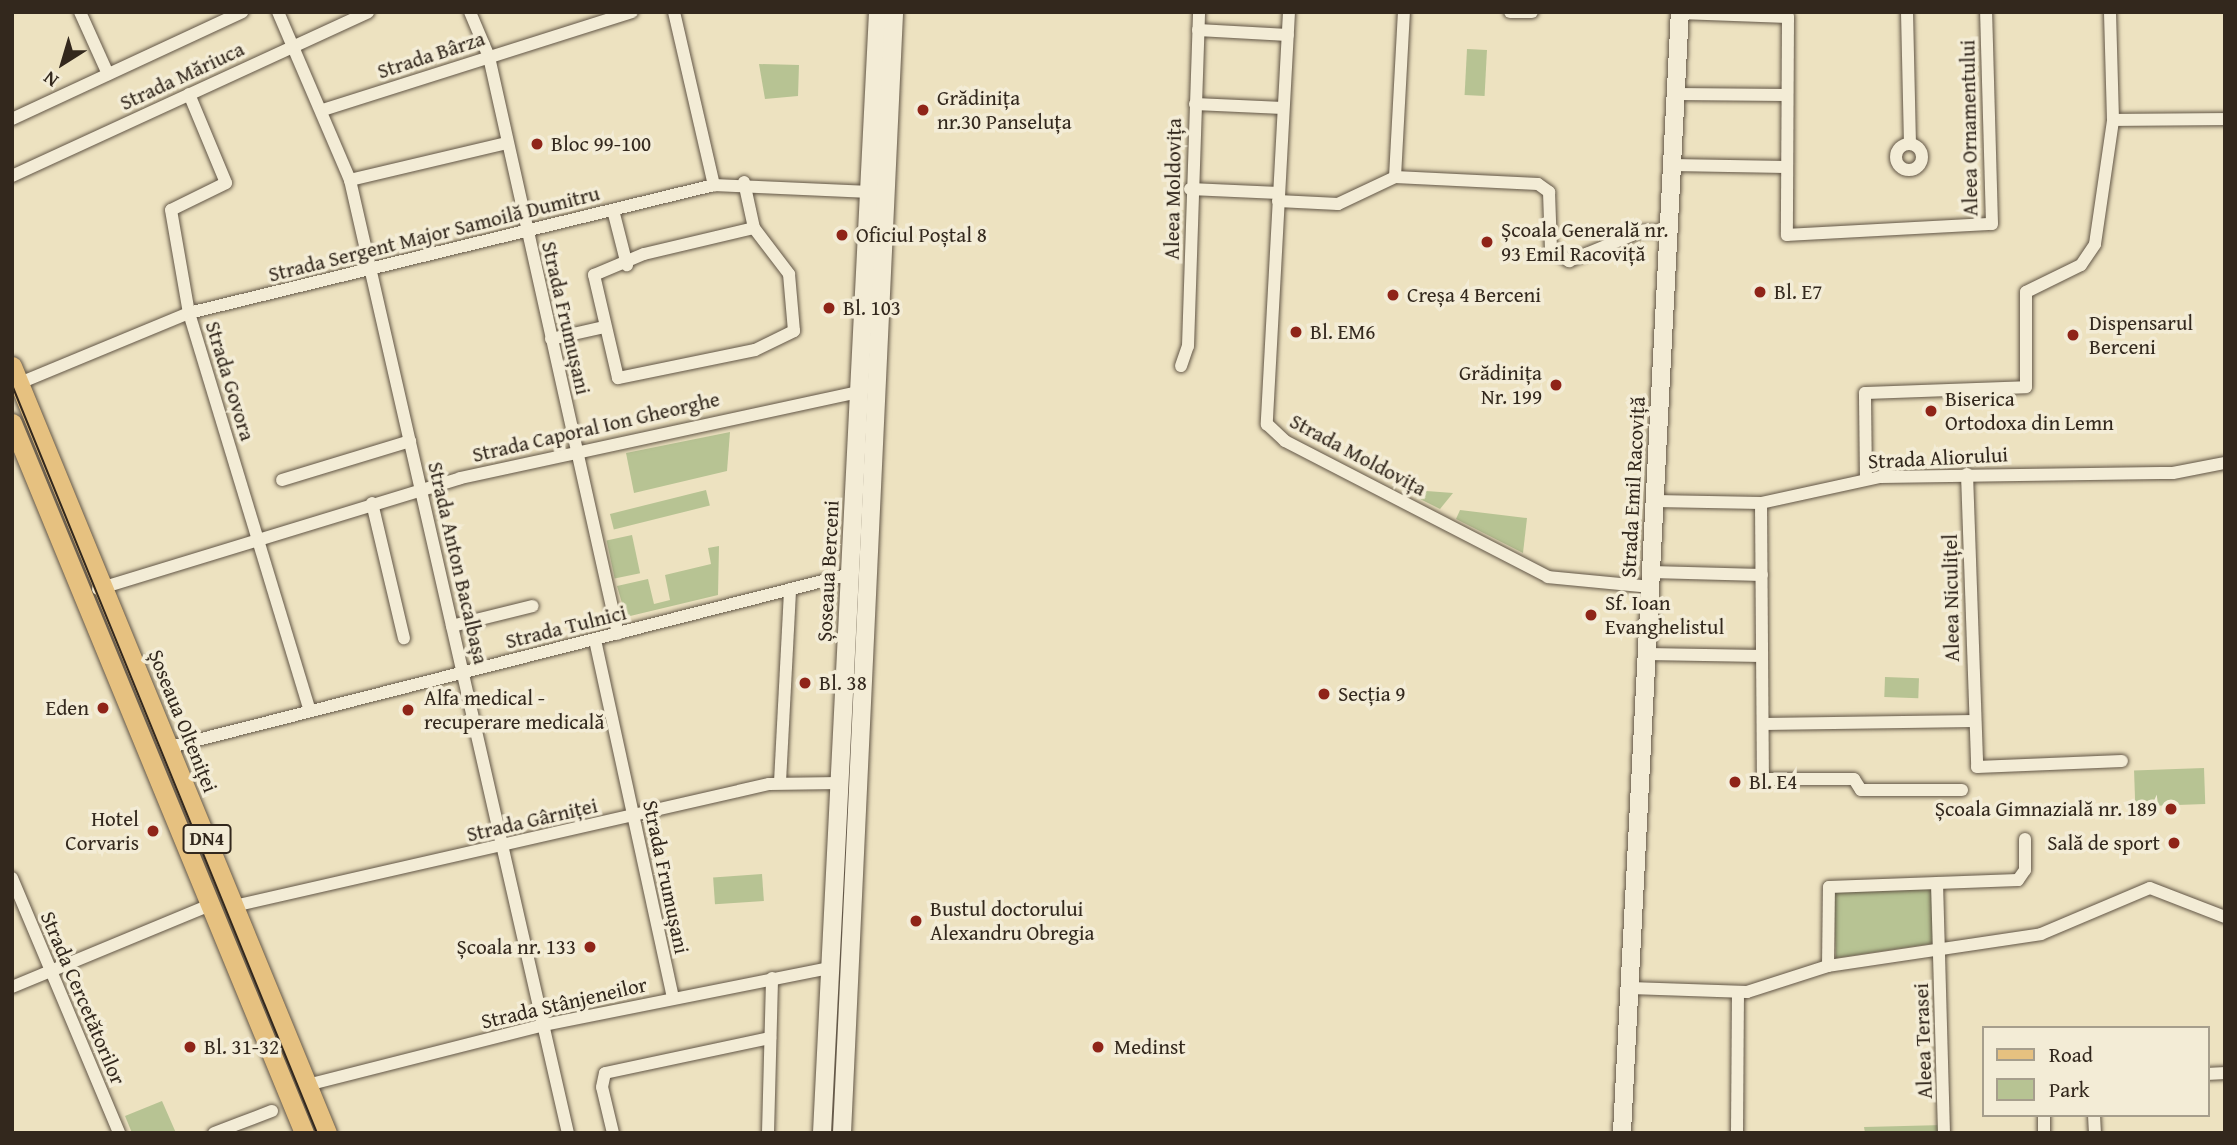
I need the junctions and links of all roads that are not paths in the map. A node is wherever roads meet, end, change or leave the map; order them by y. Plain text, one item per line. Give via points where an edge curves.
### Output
1 (80, 12) edge
2 (242, 12) edge
3 (278, 12) edge
4 (368, 12) edge
5 (470, 12) edge
6 (632, 12) edge
7 (674, 12) edge
8 (878, 12) edge
9 (894, 12) edge
10 (1199, 12) edge
11 (1289, 12) edge
12 (1404, 12) edge
13 (1510, 12) edge
14 (1532, 12) edge
15 (1908, 12) edge
16 (1986, 12) edge
17 (2110, 12) edge
18 (1680, 13) edge
19 (1790, 15) edge
20 (1198, 30) junction
21 (1288, 34) junction
22 (294, 46) junction
23 (489, 57) junction
24 (108, 74) junction
25 (189, 94) junction
26 (1676, 94) junction
27 (1787, 95) junction
28 (1195, 104) junction
29 (1283, 108) junction
30 (323, 110) junction
31 (12, 118) edge
32 (2225, 119) edge
33 (2113, 120) junction
34 (506, 143) junction
35 (1910, 144) dead end
36 (1672, 166) junction
37 (1787, 167) junction
38 (12, 176) edge
39 (1395, 177) junction
40 (350, 180) junction
41 (744, 182) junction
42 (714, 185) junction
43 (1190, 189) junction
44 (870, 192) junction
45 (1279, 197) junction
46 (613, 210) junction
47 (754, 228) junction
48 (1669, 231) junction
49 (527, 232) junction
50 (626, 265) junction
51 (370, 269) junction
52 (872, 303) junction
53 (189, 313) junction
54 (604, 327) junction
55 (551, 339) junction
56 (1181, 366) dead end
57 (15, 379) edge
58 (859, 392) junction
59 (12, 424) edge
60 (410, 441) junction
61 (575, 449) junction
62 (2225, 463) edge
63 (1967, 474) junction
64 (1866, 479) junction
65 (282, 480) dead end
66 (421, 489) junction
67 (1655, 500) junction
68 (372, 503) junction
69 (1761, 503) junction
70 (257, 538) junction
71 (850, 574) junction
72 (1762, 575) junction
73 (1651, 580) junction
74 (103, 587) junction
75 (790, 589) junction
76 (81, 595) junction
77 (533, 606) dead end
78 (452, 626) junction
79 (618, 634) junction
80 (404, 638) dead end
81 (595, 640) junction
82 (1647, 654) junction
83 (1762, 656) junction
84 (462, 672) junction
85 (310, 711) junction
86 (1974, 721) junction
87 (1763, 724) junction
88 (851, 727) junction
89 (170, 747) junction
90 (2122, 761) dead end
91 (780, 782) junction
92 (840, 783) junction
93 (1962, 790) dead end
94 (634, 816) junction
95 (2025, 839) dead end
96 (502, 847) junction
97 (12, 878) edge
98 (1937, 883) junction
99 (209, 905) junction
100 (234, 906) junction
101 (2225, 917) edge
102 (833, 918) junction
103 (852, 919) junction
104 (1939, 949) junction
105 (1828, 966) junction
106 (830, 968) junction
107 (51, 971) junction
108 (772, 978) junction
109 (12, 987) edge
110 (1630, 988) junction
111 (1738, 993) junction
112 (673, 998) junction
113 (544, 1025) junction
114 (769, 1038) junction
115 (307, 1086) junction
116 (272, 1111) dead end
117 (119, 1133) edge
118 (214, 1133) edge
119 (304, 1133) edge
120 (327, 1133) edge
121 (568, 1133) edge
122 (613, 1133) edge
123 (768, 1133) edge
124 (822, 1133) edge
125 (842, 1133) edge
126 (1623, 1133) edge
127 (1737, 1133) edge
128 (1944, 1133) edge

1 - 24 street
2 - 24 street
3 - 22 street, Strada Anton Bacalbașa
4 - 22 street, Strada Măriuca
5 - 23 street, Strada Frumușani
6 - 23 street, Strada Bârza
7 - 42 street
8 - 44 main road, Șoseaua Berceni
9 - 52 main road, Șoseaua Berceni
10 - 20 street, Aleea Moldovița
11 - 21 street, Strada Moldovița
12 - 39 street
13 - 14 street
15 - 35 street
16 - 37 street, Aleea Ornamentului via 1992,224 1787,235
17 - 33 street
18 - 19 street
18 - 26 main road, Strada Emil Racoviță
19 - 27 street, Aleea Ornamentului
20 - 21 street
20 - 28 street, Aleea Moldovița
21 - 29 street, Strada Moldovița
22 - 25 street, Strada Măriuca
22 - 30 street, Strada Anton Bacalbașa
23 - 30 street, Strada Bârza
23 - 34 street, Strada Frumușani
24 - 31 street
25 - 38 street, Strada Măriuca
25 - 53 street, Strada Govora via 226,183 171,211
26 - 27 street
26 - 36 main road, Strada Emil Racoviță
27 - 37 street, Aleea Ornamentului
28 - 29 street
28 - 43 street, Aleea Moldovița
29 - 45 street, Strada Moldovița
30 - 40 street, Strada Anton Bacalbașa
32 - 33 street
33 - 64 street via 2093,252 2026,292 2026,387 1865,393
34 - 40 street
34 - 49 street, Strada Frumușani
36 - 37 street
36 - 48 main road, Strada Emil Racoviță
39 - 45 street via 1338,204
39 - 48 street via 1542,185 1549,197 1550,244 1569,261 1642,231
40 - 51 street, Strada Anton Bacalbașa
41 - 42 street, Strada Sergent Major Samoilă Dumitru
41 - 44 street, Strada Sergent Major Samoilă Dumitru
41 - 47 street
42 - 46 street, Strada Sergent Major Samoilă Dumitru
43 - 45 street
43 - 56 street, Aleea Moldovița via 1188,346
44 - 52 main road, Șoseaua Berceni
45 - 73 street, Strada Moldovița via 1265,413 1271,429 1548,577
46 - 49 street, Strada Sergent Major Samoilă Dumitru
46 - 50 street
47 - 50 street via 644,254
47 - 54 street via 789,274 794,331 755,350 622,379
48 - 67 main road, Strada Emil Racoviță
49 - 51 street, Strada Sergent Major Samoilă Dumitru
49 - 55 street, Strada Frumușani
50 - 54 street via 593,277
51 - 53 street, Strada Sergent Major Samoilă Dumitru
51 - 60 street, Strada Anton Bacalbașa
52 - 58 main road, Șoseaua Berceni
52 - 88 main road, Șoseaua Berceni
53 - 57 street, Strada Sergent Major Samoilă Dumitru
53 - 70 street, Strada Govora
54 - 55 street
55 - 61 street, Strada Frumușani
57 - 74 main road, Șoseaua Olteniței / DN4
58 - 61 street, Strada Caporal Ion Gheorghe
58 - 71 main road, Șoseaua Berceni
59 - 76 main road
60 - 65 street
60 - 66 street, Strada Anton Bacalbașa
61 - 66 street, Strada Caporal Ion Gheorghe
61 - 79 street, Strada Frumușani
62 - 63 street, Strada Aliorului via 2173,473
63 - 64 street, Strada Aliorului
63 - 86 street, Aleea Niculițel
64 - 69 street, Strada Aliorului
66 - 68 street, Strada Caporal Ion Gheorghe
66 - 78 street, Strada Anton Bacalbașa
67 - 69 street, Strada Aliorului
67 - 73 main road, Strada Emil Racoviță
68 - 70 street, Strada Caporal Ion Gheorghe
68 - 80 street
69 - 72 street
70 - 74 street, Strada Caporal Ion Gheorghe
70 - 85 street, Strada Govora
71 - 75 street, Strada Tulnici
71 - 88 main road, Șoseaua Berceni
72 - 73 street, Strada Moldovița
72 - 83 street
73 - 82 main road, Strada Emil Racoviță
74 - 76 street, Strada Caporal Ion Gheorghe
74 - 89 main road, Șoseaua Olteniței / DN4
75 - 79 street, Strada Tulnici
75 - 91 street
76 - 99 main road
77 - 78 street
78 - 84 street, Strada Anton Bacalbașa
79 - 81 street, Strada Tulnici
81 - 84 street, Strada Tulnici
81 - 94 street, Strada Frumușani
82 - 83 street
82 - 110 main road, Strada Emil Racoviță
83 - 87 street
84 - 85 street, Strada Tulnici
84 - 96 street, Strada Anton Bacalbașa
85 - 89 street, Strada Tulnici
86 - 87 street
86 - 90 street, Aleea Niculițel via 1977,767
87 - 93 street via 1763,779 1854,779 1861,790
88 - 92 main road, Șoseaua Berceni
88 - 103 main road, Șoseaua Berceni
89 - 100 main road, Șoseaua Olteniței / DN4
91 - 92 street, Strada Gârniței
91 - 94 street, Strada Gârniței
92 - 102 main road, Șoseaua Berceni
94 - 96 street, Strada Gârniței
94 - 112 street, Strada Frumușani
95 - 98 street via 2025,870 2018,880
96 - 100 street, Strada Gârniței
96 - 113 street, Strada Anton Bacalbașa
97 - 107 street, Strada Cercetătorilor
98 - 104 street, Aleea Terasei
98 - 105 street via 1829,887
99 - 107 street
99 - 119 main road
100 - 115 main road, Șoseaua Olteniței / DN4
101 - 104 street via 2150,888 2041,934
102 - 103 main road
102 - 106 main road, Șoseaua Berceni
103 - 125 main road, Șoseaua Berceni
104 - 105 street
104 - 128 street, Aleea Terasei
105 - 111 street
106 - 108 street, Strada Stânjeneilor
106 - 124 main road, Șoseaua Berceni
107 - 109 street
107 - 117 street, Strada Cercetătorilor
108 - 112 street, Strada Stânjeneilor
108 - 114 street
110 - 111 street
110 - 126 main road, Strada Emil Racoviță
111 - 127 street
112 - 113 street, Strada Stânjeneilor
113 - 115 street, Strada Stânjeneilor
113 - 121 street, Strada Anton Bacalbașa
114 - 122 street via 605,1073 602,1087
114 - 123 street
115 - 120 main road, Șoseaua Olteniței / DN4
116 - 118 street

